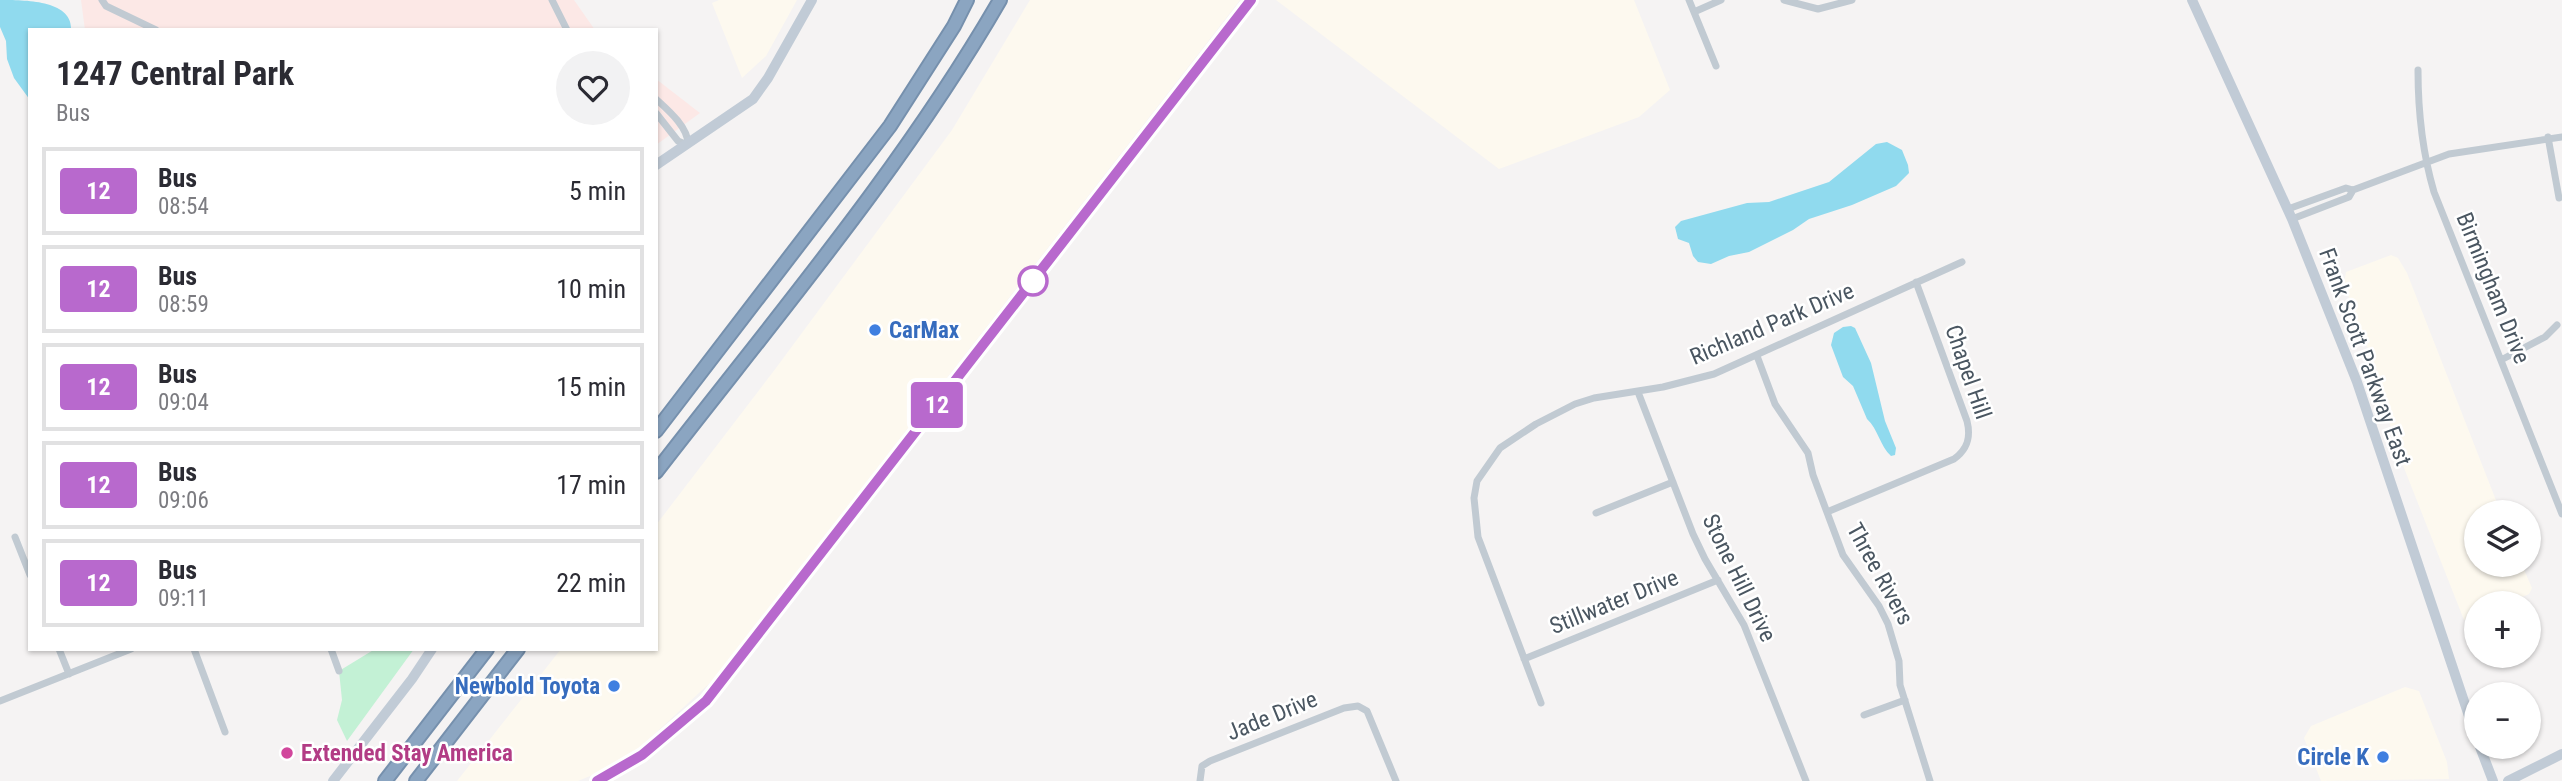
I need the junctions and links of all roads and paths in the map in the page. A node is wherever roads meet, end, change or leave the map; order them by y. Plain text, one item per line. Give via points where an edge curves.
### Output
1 (102, 0) edge
2 (552, 0) edge
3 (812, 0) edge
4 (967, 0) edge
5 (1000, 0) edge
6 (1251, 0) edge
7 (1689, 0) edge
8 (1721, 0) edge
9 (1784, 0) edge
10 (1852, 0) edge
11 (2192, 0) edge
12 (1694, 12) junction
13 (152, 28) edge
14 (566, 28) edge
15 (1716, 66) dead end
16 (2418, 70) dead end
17 (658, 101) edge
18 (658, 116) edge
19 (2562, 136) edge
20 (2548, 137) junction
21 (687, 145) junction
22 (2426, 163) junction
23 (658, 164) edge
24 (2353, 190) junction
25 (2559, 198) dead end
26 (2288, 209) junction
27 (2292, 219) junction
28 (1962, 262) dead end
29 (1916, 282) junction
30 (2557, 325) dead end
31 (1757, 356) junction
32 (2501, 360) junction
33 (1638, 392) junction
34 (658, 428) edge
35 (658, 468) edge
36 (1673, 482) junction
37 (1827, 512) junction
38 (1596, 513) dead end
39 (2562, 514) edge
40 (15, 537) dead end
41 (28, 570) edge
42 (1718, 580) junction
43 (60, 651) edge
44 (126, 651) edge
45 (195, 651) edge
46 (332, 651) edge
47 (431, 651) edge
48 (485, 651) edge
49 (516, 651) edge
50 (1524, 659) junction
51 (340, 671) dead end
52 (69, 674) junction
53 (1905, 700) junction
54 (0, 701) edge
55 (2464, 701) edge
56 (1541, 703) dead end
57 (1864, 715) dead end
58 (225, 732) dead end
59 (2562, 754) edge
60 (2485, 759) edge
61 (333, 781) edge
62 (385, 781) edge
63 (416, 781) edge
64 (597, 781) edge
65 (1200, 781) edge
66 (1396, 781) edge
67 (1806, 781) edge
68 (1930, 781) edge
69 (2493, 781) edge
70 (2508, 781) edge

1 - 13 street
2 - 14 street
3 - 21 street via 760,90
4 - 34 highway via 883,135
5 - 35 highway via 885,175
6 - 64 street via 706,701 642,755
7 - 12 street
8 - 12 street
9 - 10 street via 1818,9
11 - 26 street, Frank Scott Parkway East
12 - 15 street
16 - 22 street, Birmingham Drive via 2418,114
17 - 21 street via 679,123
18 - 21 street via 678,141
19 - 20 street
20 - 22 street via 2449,154
20 - 25 street
21 - 23 street
22 - 24 street
22 - 32 street, Birmingham Drive
24 - 26 street via 2346,188
24 - 27 street via 2349,197
26 - 27 street, Frank Scott Parkway East
27 - 55 street, Frank Scott Parkway East via 2360,389
28 - 29 street, Richland Park Drive
29 - 31 street, Richland Park Drive
29 - 37 street, Chapel Hill via 1967,421 1966,446 1954,459
30 - 32 street via 2545,337
31 - 33 street, Richland Park Drive via 1714,374
31 - 37 street, Three Rivers via 1775,404 1808,453
32 - 39 street, Birmingham Drive
33 - 36 street, Stone Hill Drive
33 - 50 street, Richland Park Drive via 1594,398 1536,424 1500,449 1477,481 1478,537
36 - 38 street
36 - 42 street, Stone Hill Drive via 1693,534
37 - 53 street, Three Rivers via 1843,555 1888,624
40 - 41 street
42 - 50 street, Stillwater Drive
42 - 67 street, Stone Hill Drive via 1744,625
43 - 52 street
44 - 52 street
45 - 58 street
46 - 51 street
47 - 61 street
48 - 62 highway
49 - 63 highway
50 - 56 street, Richland Park Drive
52 - 54 street
53 - 57 street
53 - 68 street, Three Rivers
59 - 70 street
60 - 69 street
65 - 66 street, Jade Drive via 1202,766 1210,761 1358,706 1367,711

